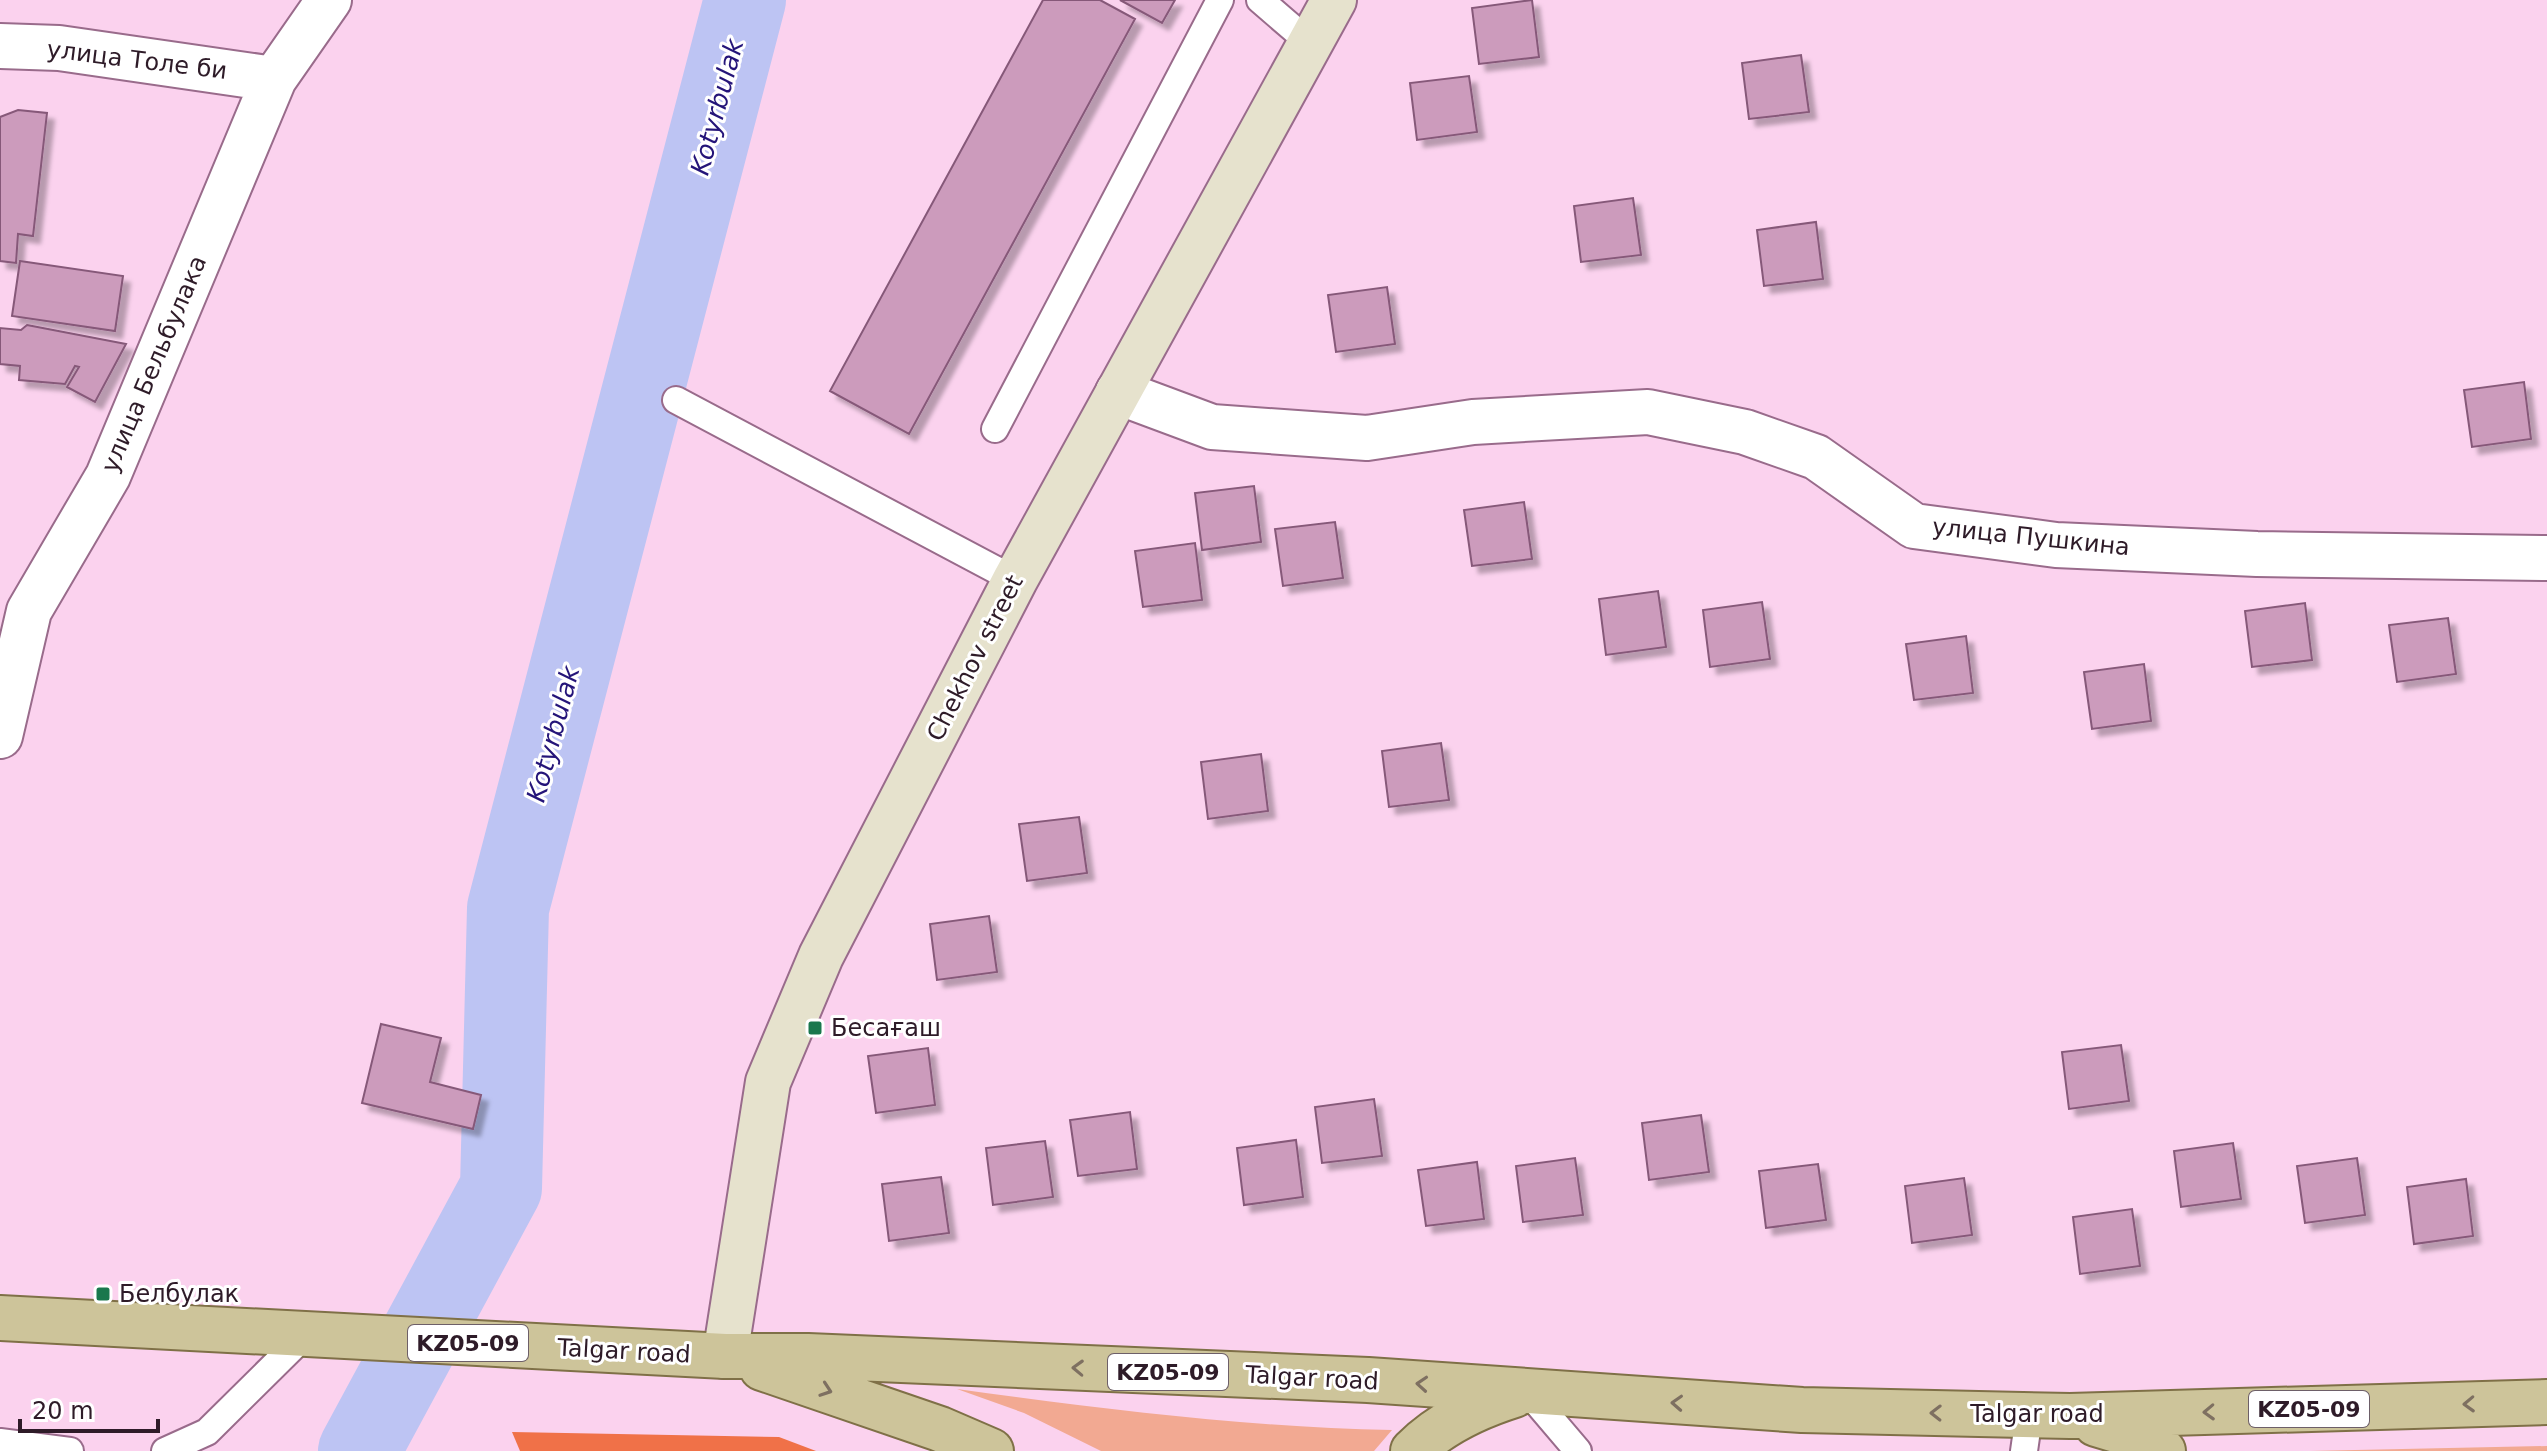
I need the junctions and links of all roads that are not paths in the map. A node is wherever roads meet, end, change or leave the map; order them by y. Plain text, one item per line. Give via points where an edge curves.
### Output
1 (329, 0) edge
2 (1220, 0) edge
3 (1260, 0) edge
4 (1334, 0) edge
5 (1310, 43) junction
6 (0, 46) edge
7 (274, 79) junction
8 (1118, 392) junction
9 (676, 400) dead end
10 (995, 429) dead end
11 (2547, 558) edge
12 (1015, 580) junction
13 (15, 606) edge
14 (0, 736) edge
15 (0, 1318) edge
16 (306, 1334) junction
17 (725, 1356) junction
18 (1527, 1391) junction
19 (2547, 1402) edge
20 (2041, 1428) edge
21 (0, 1442) edge
22 (70, 1451) edge
23 (165, 1451) edge
24 (991, 1451) edge
25 (1413, 1451) edge
26 (1578, 1451) edge
27 (2163, 1451) edge

1 - 7 street, улица Бельбулака
2 - 10 lane
3 - 5 lane
4 - 5 main road, Chekhov street
5 - 8 main road, Chekhov street
6 - 7 street, улица Толе би via 59,48
7 - 13 street, улица Бельбулака via 108,476
8 - 11 street, улица Пушкина via 1212,427 1367,438 1473,422 1648,412 1745,432 1816,457 1914,526 2056,545
8 - 12 main road, Chekhov street
9 - 12 lane
12 - 17 main road, Chekhov street via 821,956 768,1082
13 - 14 street, улица Бельбулака
15 - 16 main road, Talgar road / KZ05-09
16 - 17 main road, Talgar road / KZ05-09
16 - 23 lane via 207,1432
18 -> 17 main road, Talgar road / KZ05-09 via 1368,1380
17 -> 24 main road, Talgar road / KZ05-09
20 -> 18 main road, Talgar road / KZ05-09
18 - 25 main road, Talgar road / KZ05-09 via 1456,1418
18 - 26 lane
19 -> 20 main road, Talgar road / KZ05-09
20 - 27 main road, KZ05-09 via 2133,1435
21 - 22 lane

